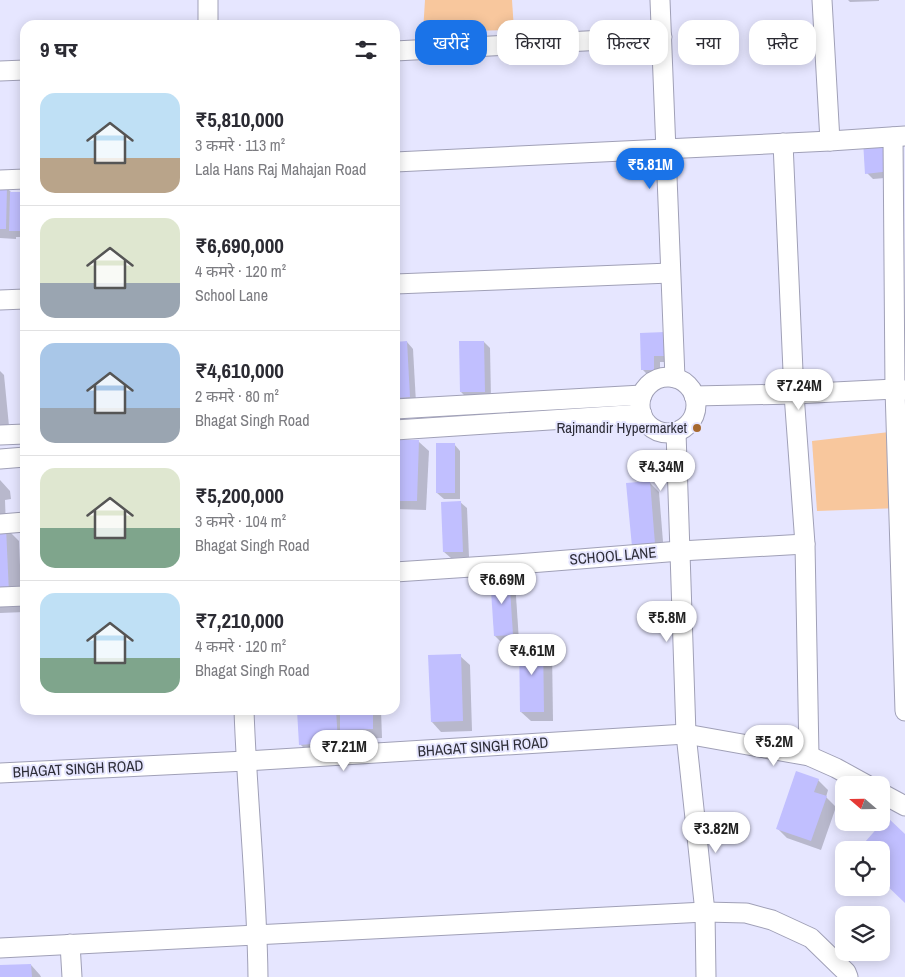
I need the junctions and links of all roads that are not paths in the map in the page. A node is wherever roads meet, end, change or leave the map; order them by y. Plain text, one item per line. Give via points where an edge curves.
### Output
1 (208, 0) edge
2 (660, 0) edge
3 (822, 0) edge
4 (208, 20) edge
5 (661, 20) edge
6 (589, 41) edge
7 (400, 51) edge
8 (663, 65) edge
9 (20, 70) edge
10 (0, 71) edge
11 (899, 136) edge
12 (830, 141) junction
13 (783, 143) junction
14 (666, 149) junction
15 (400, 162) edge
16 (20, 179) edge
17 (0, 180) edge
18 (670, 273) junction
19 (400, 284) edge
20 (20, 299) edge
21 (0, 300) edge
22 (675, 378) junction
23 (900, 389) edge
24 (794, 394) junction
25 (642, 395) junction
26 (694, 396) junction
27 (400, 409) edge
28 (642, 414) junction
29 (400, 430) edge
30 (676, 432) junction
31 (20, 434) edge
32 (0, 435) edge
33 (20, 458) edge
34 (0, 459) edge
35 (20, 522) edge
36 (0, 524) edge
37 (806, 544) junction
38 (680, 551) junction
39 (400, 572) edge
40 (20, 596) edge
41 (0, 597) edge
42 (905, 711) edge
43 (244, 715) edge
44 (686, 734) junction
45 (809, 756) junction
46 (246, 761) junction
47 (0, 773) edge
48 (851, 776) edge
49 (890, 798) edge
50 (905, 806) edge
51 (704, 912) junction
52 (258, 935) junction
53 (70, 944) junction
54 (0, 948) edge
55 (72, 977) edge
56 (258, 977) edge
57 (706, 977) edge
58 (848, 977) edge

1 - 4 street
2 - 5 street
3 - 12 street
6 - 7 street
8 - 14 street
9 - 10 street
11 - 12 street
11 - 23 street
12 - 13 street
13 - 14 street
13 - 24 street
14 - 15 street
14 - 18 street
16 - 17 street
18 - 19 street
18 - 22 street
20 - 21 street
22 - 25 street via 657,380
22 - 26 street via 690,388
23 - 24 street
23 - 42 street
24 - 26 street
24 - 37 street
25 - 27 street
25 - 28 street
26 - 30 street via 694,414 690,422
28 - 29 street
28 - 30 street via 646,422 659,432
30 - 38 street
31 - 32 street
33 - 34 street
35 - 36 street
37 - 38 street, SCHOOL LANE
37 - 45 street
38 - 39 street, SCHOOL LANE
38 - 44 street
40 - 41 street
43 - 46 street
44 - 45 street, BHAGAT SINGH ROAD
44 - 46 street, BHAGAT SINGH ROAD
44 - 51 street
45 - 48 street, BHAGAT SINGH ROAD
46 - 47 street, BHAGAT SINGH ROAD
46 - 52 street
49 - 50 street
51 - 52 street
51 - 57 street
51 - 58 street via 746,913 772,920 811,938
52 - 53 street
52 - 56 street
53 - 54 street
53 - 55 street

